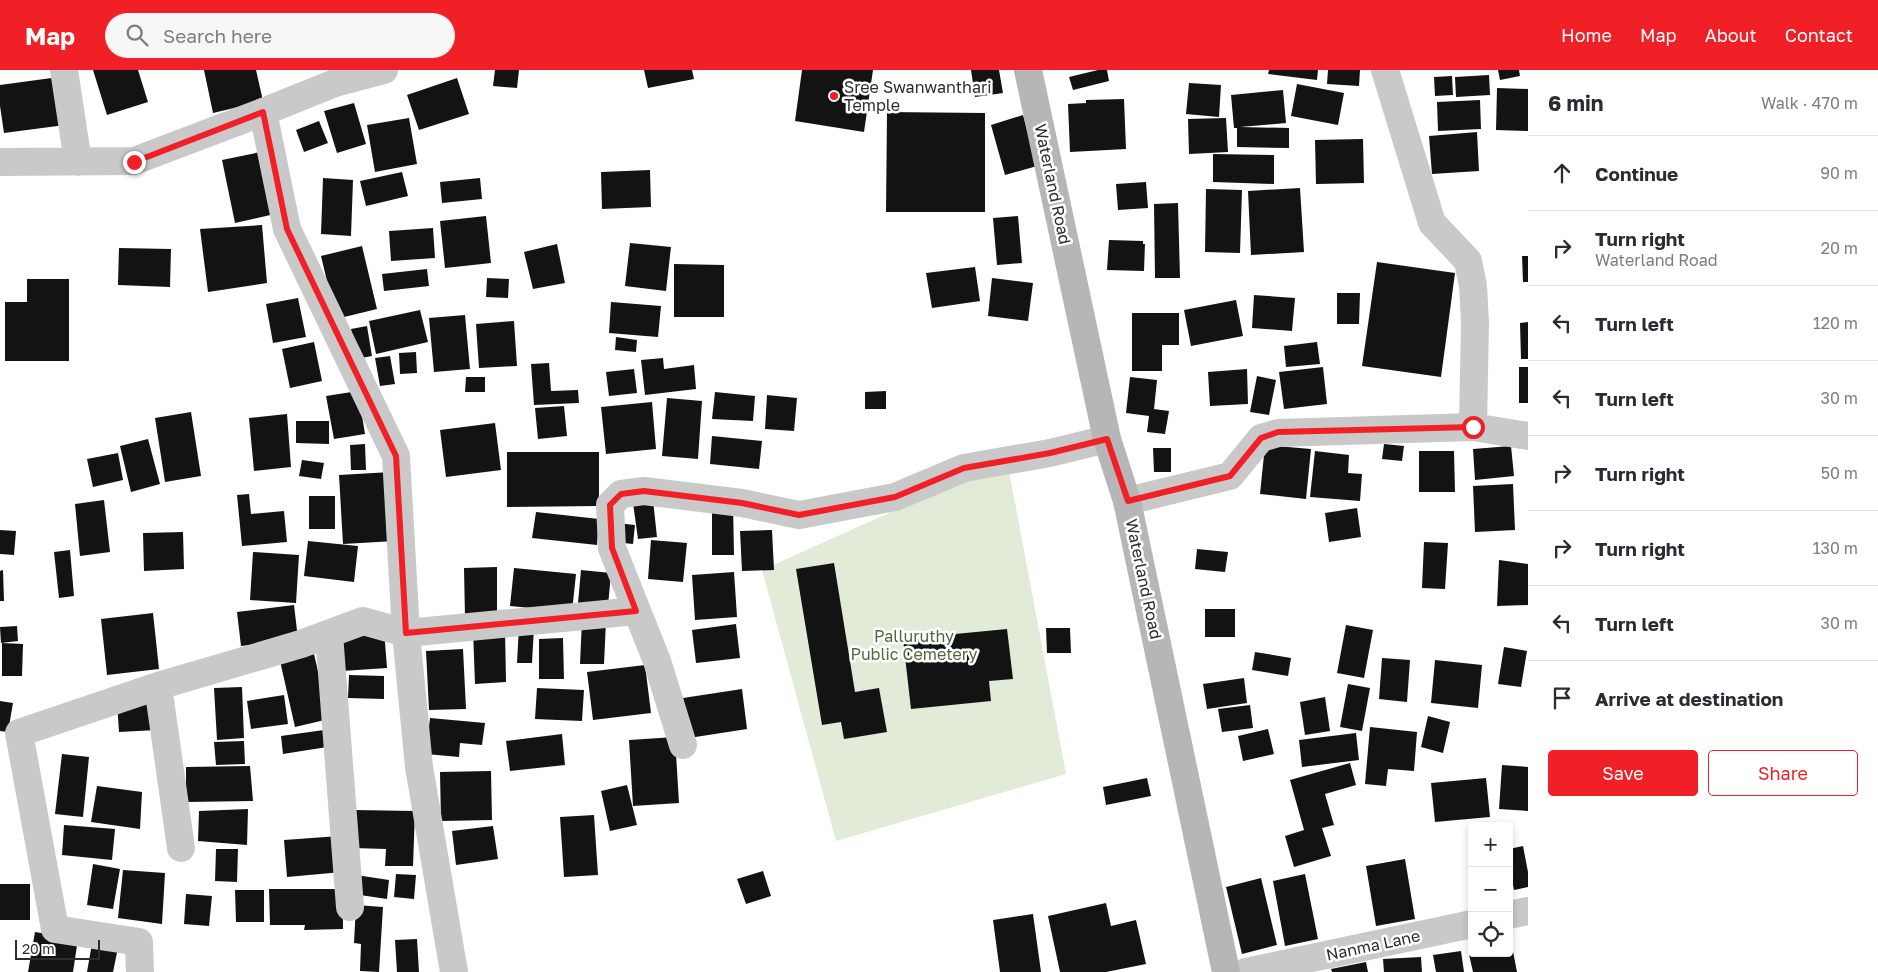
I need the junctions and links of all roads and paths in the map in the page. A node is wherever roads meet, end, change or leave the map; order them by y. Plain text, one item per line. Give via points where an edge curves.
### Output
1 (64, 70) edge
2 (384, 70) edge
3 (1028, 70) edge
4 (1385, 70) edge
5 (263, 112) junction
6 (0, 162) edge
7 (78, 162) junction
8 (1473, 427) junction
9 (1528, 436) edge
10 (1107, 439) junction
11 (1128, 501) junction
12 (636, 611) junction
13 (406, 633) junction
14 (329, 634) junction
15 (158, 686) junction
16 (683, 745) dead end
17 (181, 848) dead end
18 (350, 908) dead end
19 (1528, 910) edge
20 (1513, 915) edge
21 (1468, 925) edge
22 (140, 972) edge
23 (454, 972) edge
24 (1226, 972) edge
25 (1246, 972) edge

1 - 7 street
2 - 5 street via 335,83
3 - 10 main road, Waterland Road
4 - 8 street via 1432,224 1468,262 1475,322
5 - 7 street via 134,162
5 - 13 street via 287,229 396,456
6 - 7 street
8 - 9 street
8 - 11 street via 1278,432 1261,438 1230,476
10 - 11 main road, Waterland Road
10 - 12 street via 964,468 895,497 799,515 742,503 644,491 621,494 610,505 612,548
11 - 24 main road, Waterland Road
12 - 13 street
12 - 16 street via 657,661
13 - 14 street via 363,621
13 - 23 street via 419,767
14 - 15 street
14 - 18 street
15 - 17 street
15 - 22 street via 19,733 54,929 139,942
19 - 20 street
21 - 25 street, Nanma Lane

